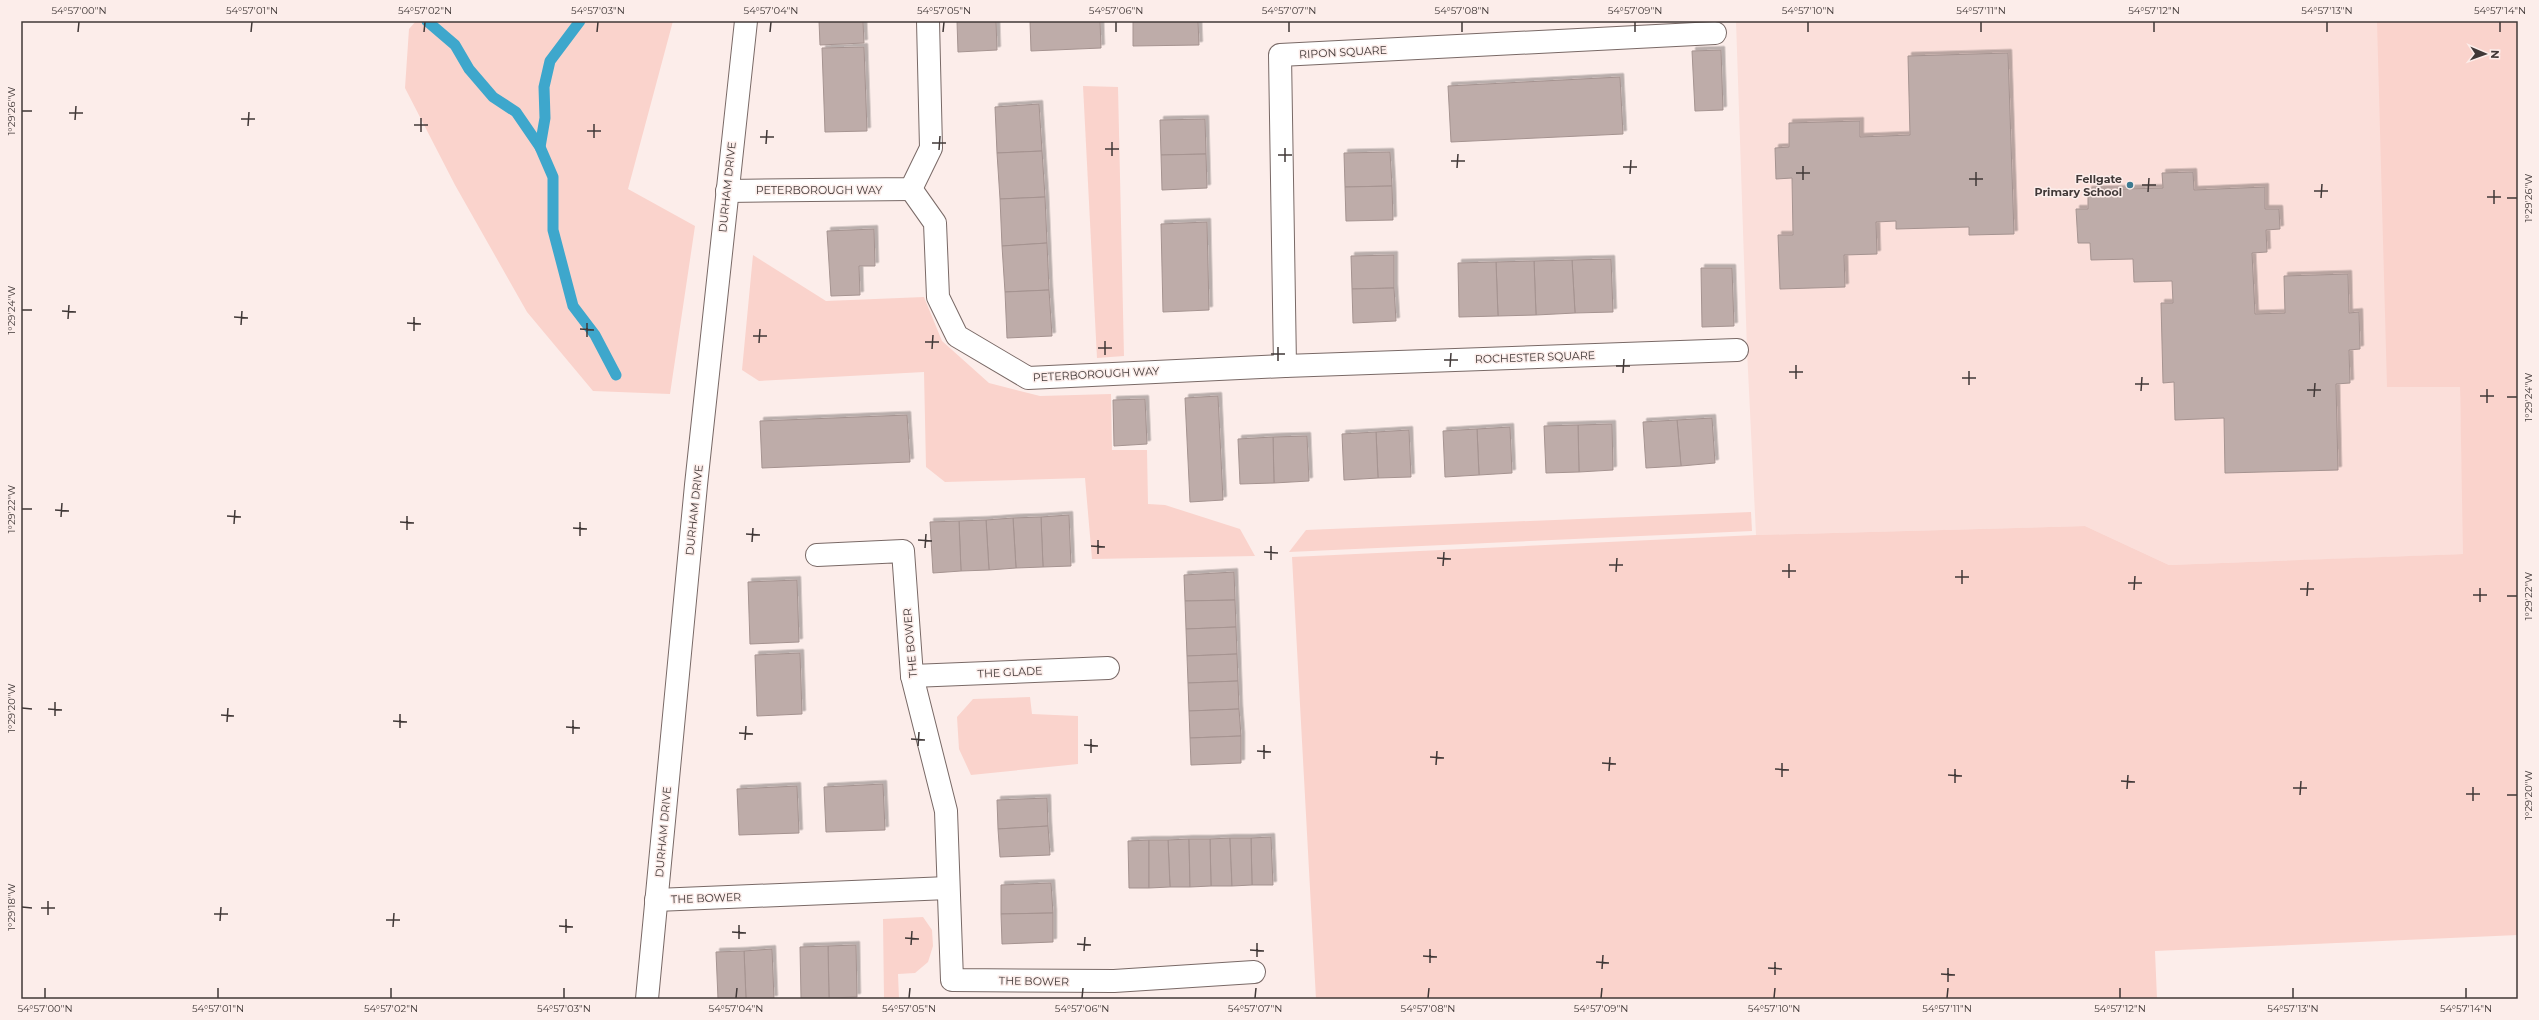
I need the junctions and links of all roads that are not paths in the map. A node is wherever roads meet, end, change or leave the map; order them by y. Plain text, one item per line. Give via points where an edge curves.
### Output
1 (746, 21) edge
2 (928, 21) edge
3 (1715, 33) dead end
4 (911, 190) junction
5 (727, 191) junction
6 (1737, 350) dead end
7 (1285, 366) junction
8 (817, 555) dead end
9 (1108, 668) dead end
10 (912, 676) junction
11 (948, 888) junction
12 (656, 900) junction
13 (1254, 972) dead end
14 (647, 999) edge

1 - 5 street, DURHAM DRIVE
2 - 4 street via 931,148
3 - 7 street, RIPON SQUARE via 1280,55
4 - 5 street, PETERBOROUGH WAY
4 - 7 street, PETERBOROUGH WAY via 935,223 938,297 957,336 1028,378
5 - 12 street, DURHAM DRIVE
6 - 7 street, ROCHESTER SQUARE
8 - 10 street, THE BOWER via 903,551
9 - 10 street, THE GLADE
10 - 11 street, THE BOWER via 946,811
11 - 12 street, THE BOWER
11 - 13 street, THE BOWER via 952,980 1114,981
12 - 14 street, DURHAM DRIVE

